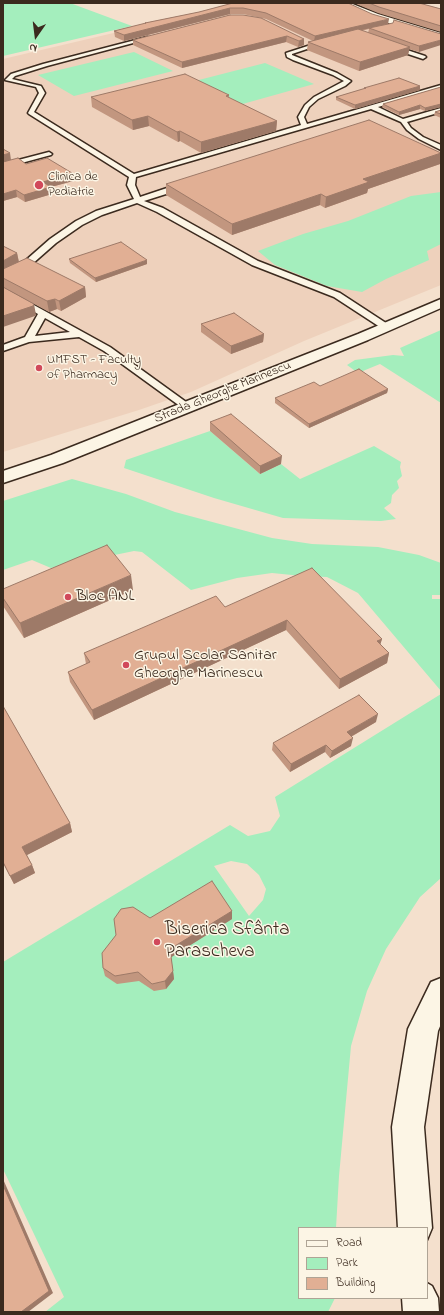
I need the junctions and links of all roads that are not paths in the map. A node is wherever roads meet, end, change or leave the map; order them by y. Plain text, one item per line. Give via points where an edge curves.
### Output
1 (343, 3) edge
2 (157, 36) edge
3 (441, 36) edge
4 (335, 40) edge
5 (306, 41) edge
6 (313, 44) junction
7 (389, 46) edge
8 (423, 58) edge
9 (441, 87) edge
10 (372, 107) junction
11 (441, 110) edge
12 (403, 121) junction
13 (305, 127) junction
14 (441, 148) edge
15 (49, 154) dead end
16 (3, 166) edge
17 (133, 176) junction
18 (190, 184) edge
19 (138, 201) junction
20 (3, 278) edge
21 (3, 291) edge
22 (441, 303) edge
23 (43, 314) junction
24 (386, 327) junction
25 (80, 334) junction
26 (28, 339) junction
27 (3, 348) edge
28 (188, 407) junction
29 (3, 477) edge
30 (441, 992) edge
31 (415, 1227) edge
32 (420, 1299) edge
33 (421, 1312) edge

1 - 3 main road via 375,16
2 - 17 lane via 45,65 13,75 8,80 38,86 42,93 31,113
4 - 6 lane
5 - 6 lane
6 - 13 lane via 288,53 289,56 348,81 316,98 307,106 301,117
7 - 8 lane
9 - 10 lane
10 - 12 lane
10 - 13 lane
11 - 12 lane
12 - 14 lane via 420,138
13 - 17 lane
15 - 16 lane
17 - 19 lane via 131,185
18 - 19 lane
19 - 20 lane via 99,213 79,223 28,263
19 - 24 lane via 160,210 255,263 337,295
21 - 23 lane
22 - 24 main road, Strada Gheorghe Marinescu
23 - 25 lane
23 - 26 lane
24 - 28 main road, Strada Gheorghe Marinescu
25 - 26 lane
25 - 28 lane via 107,348
26 - 27 lane
28 - 29 main road, Strada Gheorghe Marinescu via 57,459
30 - 31 main road via 423,1029 408,1127
32 - 33 main road

